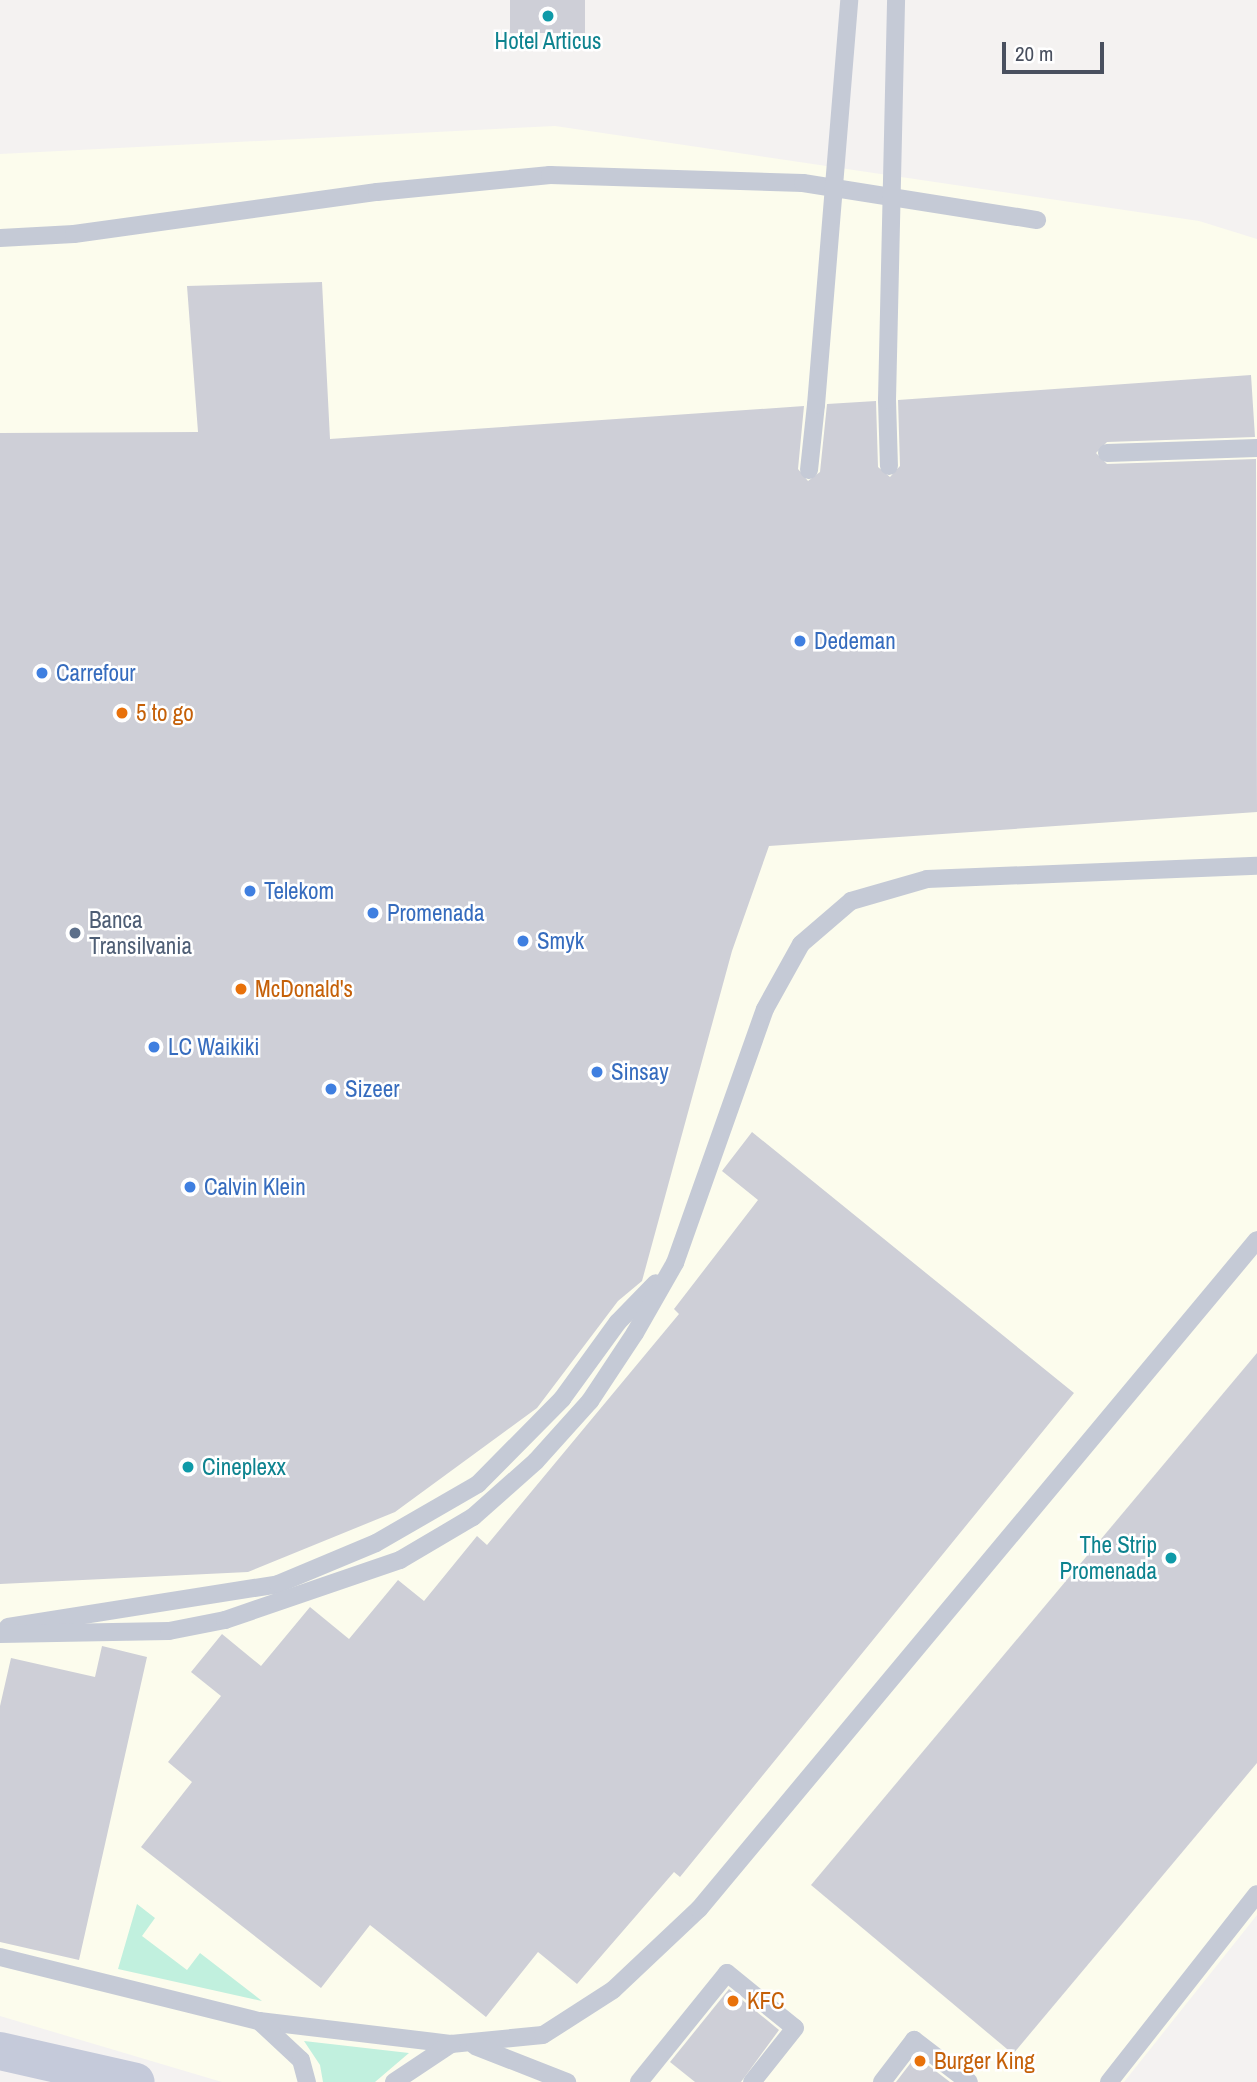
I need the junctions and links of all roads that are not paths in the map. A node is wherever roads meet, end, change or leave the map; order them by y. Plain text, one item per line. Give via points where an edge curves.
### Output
1 (849, 0) edge
2 (896, 0) edge
3 (1037, 220) dead end
4 (0, 238) edge
5 (1256, 448) edge
6 (1107, 453) dead end
7 (888, 466) dead end
8 (809, 471) dead end
9 (1257, 866) edge
10 (1257, 1240) edge
11 (675, 1263) junction
12 (0, 1632) edge
13 (1257, 1894) edge
14 (0, 1957) edge
15 (259, 2021) junction
16 (460, 2044) junction
17 (0, 2051) edge
18 (136, 2082) edge
19 (307, 2082) edge
20 (394, 2082) edge
21 (568, 2082) edge
22 (639, 2082) edge
23 (752, 2082) edge
24 (882, 2082) edge
25 (969, 2082) edge
26 (1109, 2082) edge

1 - 8 lane, bridge
2 - 7 lane, bridge
3 - 4 lane via 803,183 550,175 377,192 74,234
5 - 6 lane
9 - 11 lane via 928,879 851,901 801,944 765,1009
10 - 16 lane via 699,1909 613,1990 543,2035
11 - 12 lane via 618,1322 562,1399 478,1484 376,1543 278,1584
11 - 12 lane via 590,1401 536,1461 473,1517 400,1560 225,1620 169,1631
13 - 26 lane
14 - 15 lane
15 - 16 lane
15 - 19 lane via 301,2060
16 - 20 lane
16 - 21 lane
17 - 18 main road
22 - 23 lane via 727,1973 795,2028
24 - 25 lane via 914,2040

